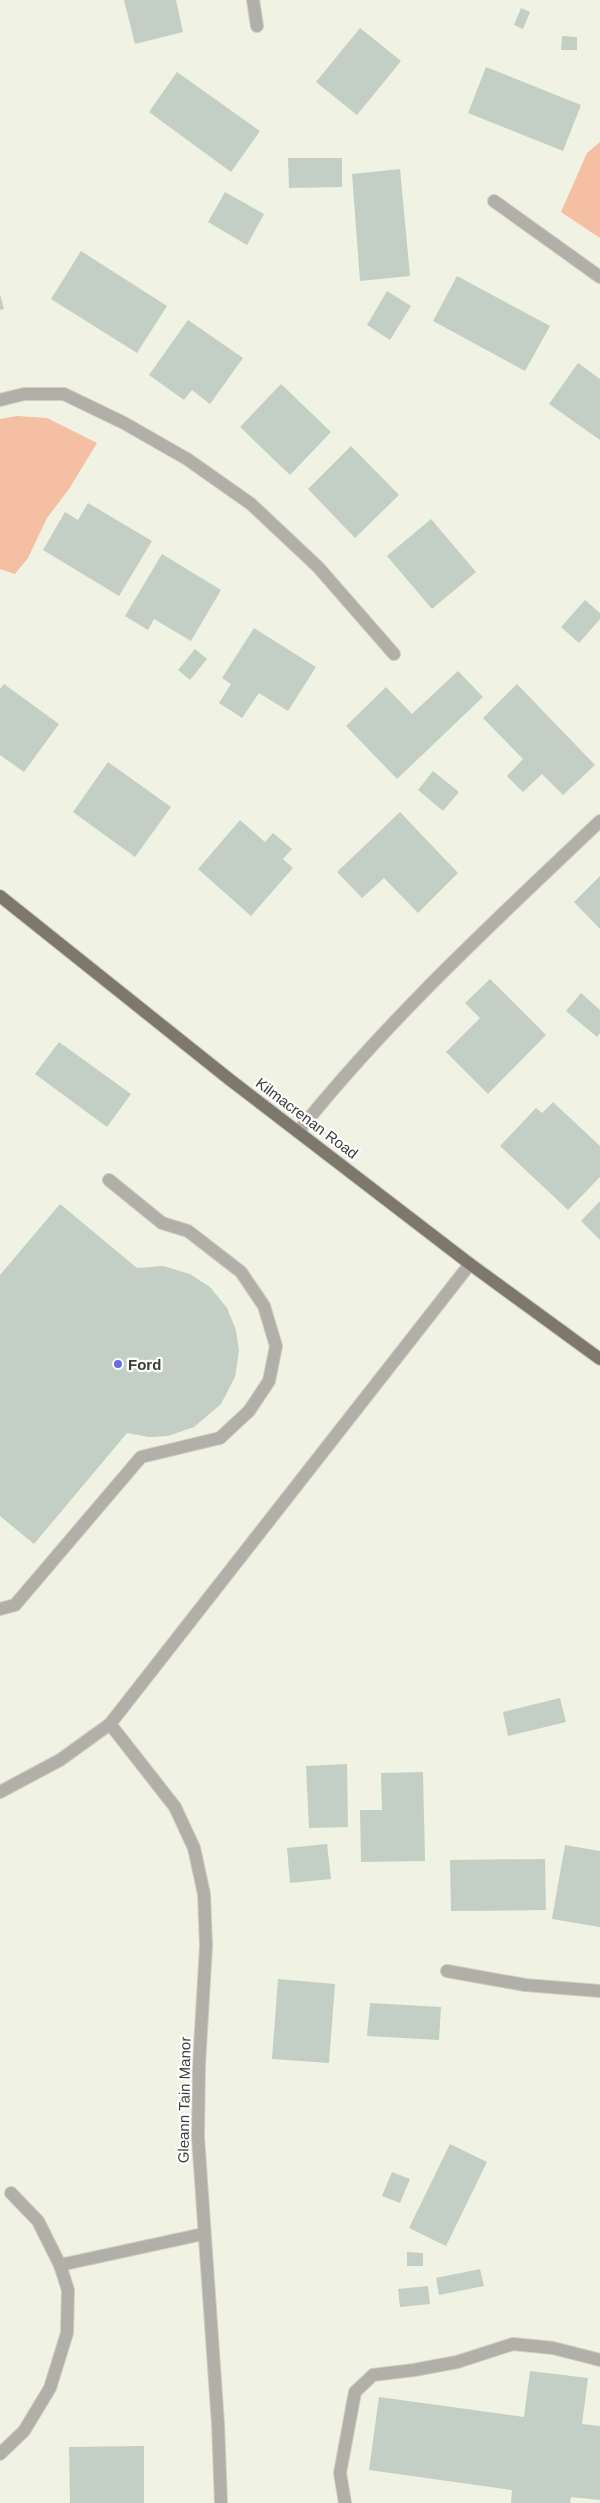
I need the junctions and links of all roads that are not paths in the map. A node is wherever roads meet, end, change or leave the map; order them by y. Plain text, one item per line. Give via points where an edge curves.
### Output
1 (252, 0) edge
2 (257, 26) dead end
3 (494, 201) dead end
4 (600, 276) edge
5 (0, 400) edge
6 (394, 654) dead end
7 (600, 820) edge
8 (0, 896) edge
9 (298, 1132) junction
10 (109, 1180) dead end
11 (470, 1264) junction
12 (598, 1354) edge
13 (0, 1609) edge
14 (110, 1724) junction
15 (0, 1792) edge
16 (447, 1971) dead end
17 (600, 1991) edge
18 (11, 2193) dead end
19 (204, 2234) junction
20 (60, 2265) junction
21 (600, 2360) edge
22 (0, 2454) edge
23 (221, 2503) edge
24 (345, 2503) edge

1 - 2 street
3 - 4 street
5 - 6 street via 24,394 64,394 187,459 265,516 318,567
7 - 9 street via 498,918 343,1076
8 - 9 main road, Kilmacrenan Road
9 - 11 main road, Kilmacrenan Road
10 - 13 street via 162,1223 188,1231 241,1272 264,1306 276,1346 269,1381 249,1411 220,1438 141,1457 15,1605
11 - 12 main road, Kilmacrenan Road
11 - 14 street
14 - 15 street via 60,1760
14 - 19 street, Gleann Tain Manor via 175,1807 194,1848 204,1894 206,1946 198,2138
16 - 17 street via 526,1985
18 - 20 street via 38,2221
19 - 20 street
19 - 23 street, Gleann Tain Manor
20 - 22 street via 68,2290 67,2333 50,2388 24,2431
21 - 24 street via 553,2348 512,2344 457,2362 373,2375 355,2392 340,2473

